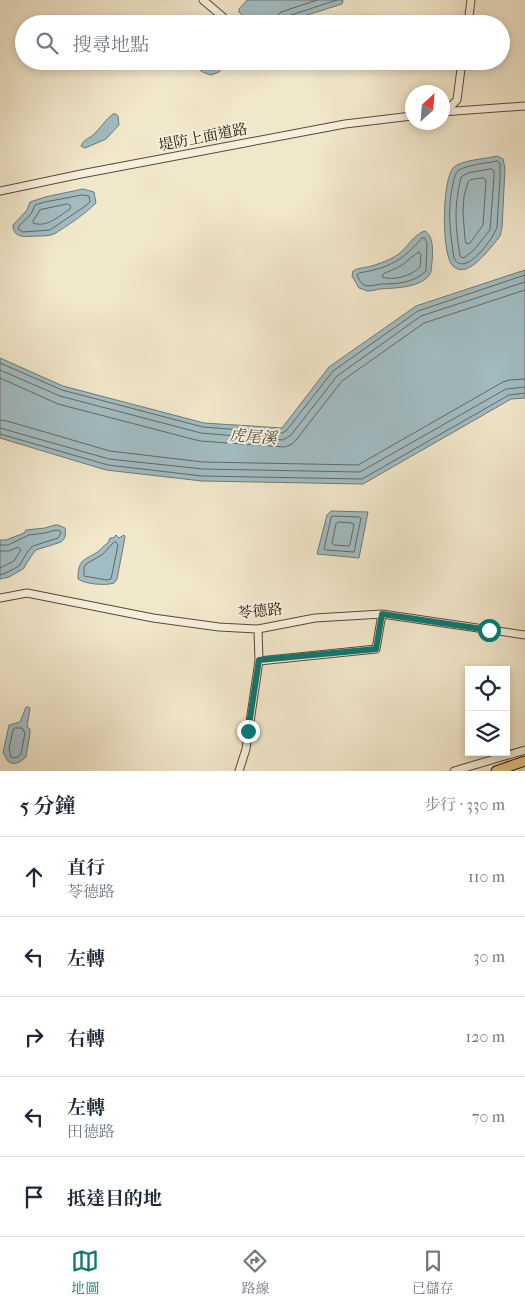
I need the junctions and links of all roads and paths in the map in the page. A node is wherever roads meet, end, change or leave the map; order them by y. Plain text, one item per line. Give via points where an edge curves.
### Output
1 (203, 0) edge
2 (471, 0) edge
3 (222, 15) edge
4 (469, 15) edge
5 (461, 70) edge
6 (450, 106) edge
7 (525, 106) edge
8 (450, 112) edge
9 (405, 117) edge
10 (0, 191) edge
11 (0, 598) edge
12 (382, 614) junction
13 (258, 629) junction
14 (525, 635) edge
15 (259, 660) junction
16 (525, 750) edge
17 (525, 761) edge
18 (239, 771) edge
19 (454, 771) edge
20 (496, 771) edge

1 - 3 street
2 - 4 street
5 - 6 street via 456,100
7 - 8 street
9 - 10 street, 堤防上面道路 via 336,126
11 - 13 street, 苓德路 via 26,593 153,618 219,628
12 - 13 street, 苓德路 via 314,618
12 - 14 street, 苓德路
12 - 15 street via 376,649
13 - 15 street
15 - 18 street via 246,749
16 - 19 street
17 - 20 main road

